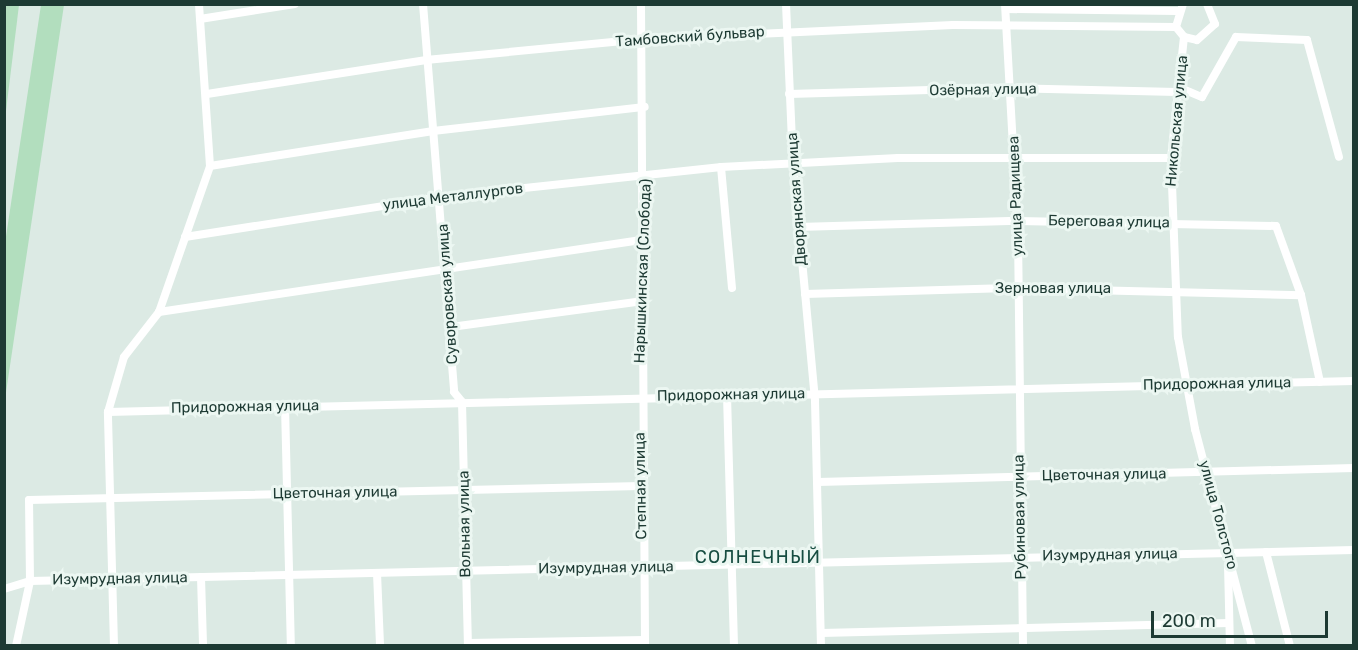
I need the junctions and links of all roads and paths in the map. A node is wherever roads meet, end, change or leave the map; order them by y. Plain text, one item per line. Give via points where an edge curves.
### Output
1 (199, 4) edge
2 (295, 4) edge
3 (423, 4) edge
4 (641, 4) edge
5 (786, 4) edge
6 (1207, 4) edge
7 (1005, 7) edge
8 (1180, 8) edge
9 (200, 19) junction
10 (1007, 24) junction
11 (1176, 27) junction
12 (786, 30) junction
13 (1184, 37) junction
14 (644, 39) junction
15 (426, 60) junction
16 (1011, 88) junction
17 (1178, 89) junction
18 (207, 94) junction
19 (789, 94) junction
20 (645, 107) junction
21 (433, 131) junction
22 (1015, 156) junction
23 (1339, 157) dead end
24 (1171, 158) junction
25 (793, 163) junction
26 (210, 166) junction
27 (721, 167) junction
28 (646, 175) junction
29 (440, 197) junction
30 (1018, 221) junction
31 (1172, 223) junction
32 (798, 227) junction
33 (186, 237) junction
34 (645, 239) junction
35 (446, 265) junction
36 (732, 288) dead end
37 (1019, 288) junction
38 (1174, 289) junction
39 (805, 294) junction
40 (1301, 294) junction
41 (643, 301) junction
42 (159, 312) junction
43 (451, 327) junction
44 (1353, 381) edge
45 (1320, 382) junction
46 (1184, 384) junction
47 (1017, 388) junction
48 (815, 393) junction
49 (727, 395) junction
50 (640, 398) junction
51 (462, 402) junction
52 (285, 406) junction
53 (108, 412) junction
54 (1353, 468) edge
55 (1206, 472) junction
56 (1019, 477) junction
57 (818, 482) junction
58 (641, 486) junction
59 (465, 490) junction
60 (288, 494) junction
61 (111, 498) junction
62 (1353, 550) edge
63 (1266, 552) junction
64 (1227, 553) junction
65 (1022, 557) junction
66 (820, 562) junction
67 (732, 565) junction
68 (643, 567) junction
69 (466, 570) junction
70 (377, 573) junction
71 (289, 575) junction
72 (201, 577) junction
73 (113, 579) junction
74 (30, 581) junction
75 (4, 590) edge
76 (1229, 623) junction
77 (1023, 629) junction
78 (821, 633) junction
79 (645, 643) edge
80 (468, 644) edge
81 (16, 645) edge
82 (114, 645) edge
83 (203, 645) edge
84 (291, 645) edge
85 (380, 645) edge
86 (734, 645) edge
87 (821, 645) edge
88 (1023, 645) edge
89 (1230, 645) edge
90 (1252, 645) edge
91 (1290, 645) edge

1 - 9 street
2 - 9 street
3 - 15 street, Суворовская улица
4 - 14 street
5 - 12 street, Дворянская улица
6 - 13 street via 1215,17 1212,30 1197,40
7 - 8 street
7 - 10 street, улица Радищева
8 - 11 street
9 - 18 street
10 - 11 street, Тамбовский бульвар
10 - 12 street, Тамбовский бульвар
10 - 16 street, улица Радищева
11 - 13 street
12 - 14 street, Тамбовский бульвар
12 - 19 street, Дворянская улица
13 - 17 street, Никольская улица
14 - 15 street, Тамбовский бульвар
14 - 20 street
15 - 18 street, Тамбовский бульвар
15 - 21 street, Суворовская улица
16 - 17 street, Озёрная улица
16 - 19 street, Озёрная улица
16 - 22 street, улица Радищева
17 - 23 street, Озёрная улица via 1202,96 1236,37 1307,40
17 - 24 street, Никольская улица
18 - 26 street
19 - 25 street, Дворянская улица
20 - 21 street
20 - 28 street, Нарышкинская (Слобода)
21 - 26 street
21 - 29 street, Суворовская улица
22 - 24 street
22 - 25 street
22 - 30 street, улица Радищева
24 - 31 street, Никольская улица
25 - 27 street, улица Металлургов
25 - 32 street, Дворянская улица
26 - 33 street
27 - 28 street, улица Металлургов
27 - 36 street
28 - 29 street, улица Металлургов
28 - 34 street, Нарышкинская (Слобода)
29 - 33 street, улица Металлургов
29 - 35 street, Суворовская улица
30 - 31 street, Береговая улица
30 - 32 street, Береговая улица
30 - 37 street, улица Радищева
31 - 38 street, Никольская улица
31 - 40 street, Береговая улица via 1276,226
32 - 39 street, Дворянская улица
33 - 42 street
34 - 35 street
34 - 41 street, Нарышкинская (Слобода)
35 - 42 street
35 - 43 street, Суворовская улица
37 - 38 street, Зерновая улица
37 - 39 street, Зерновая улица
37 - 47 street, улица Радищева
38 - 40 street, Зерновая улица
38 - 46 street, Никольская улица
39 - 48 street, Дворянская улица
40 - 45 street
41 - 43 street
41 - 50 street, Нарышкинская (Слобода)
42 - 53 street via 124,357
43 - 51 street, Суворовская улица via 454,392
44 - 45 street, Придорожная улица
45 - 46 street, Придорожная улица
46 - 47 street, Придорожная улица
46 - 55 street, улица Толстого
47 - 48 street, Придорожная улица
47 - 56 street, Рубиновая улица
48 - 49 street, Придорожная улица
48 - 57 street, Дворянская улица
49 - 50 street, Придорожная улица
49 - 67 street
50 - 51 street, Придорожная улица
50 - 58 street, Степная улица
51 - 52 street, Придорожная улица
51 - 59 street, Вольная улица
52 - 53 street, Придорожная улица
52 - 60 street
53 - 61 street
54 - 55 street, Цветочная улица
55 - 56 street, Цветочная улица
55 - 64 street, улица Толстого
56 - 57 street, Цветочная улица
56 - 65 street, Рубиновая улица
57 - 66 street, Дворянская улица
58 - 59 street, Цветочная улица
58 - 68 street, Степная улица
59 - 60 street, Цветочная улица
59 - 69 street, Вольная улица
60 - 61 street, Цветочная улица
60 - 71 street
61 - 73 street
61 - 74 street, Цветочная улица via 29,501
62 - 63 street, Изумрудная улица
63 - 64 street, Изумрудная улица
63 - 91 street
64 - 65 street, Изумрудная улица
64 - 76 street
64 - 90 street, улица Толстого
65 - 66 street, Изумрудная улица
65 - 77 street, Рубиновая улица
66 - 67 street, Изумрудная улица
66 - 78 street, Дворянская улица
67 - 68 street, Изумрудная улица
67 - 86 street
68 - 69 street, Изумрудная улица
68 - 79 street, Степная улица
69 - 70 street, Изумрудная улица
69 - 80 street, Вольная улица
70 - 71 street, Изумрудная улица
70 - 85 street
71 - 72 street, Изумрудная улица
71 - 84 street
72 - 73 street, Изумрудная улица
72 - 83 street
73 - 74 street, Изумрудная улица
73 - 82 street
74 - 75 street, Изумрудная улица
74 - 81 street
76 - 77 street
76 - 89 street
77 - 78 street
77 - 88 street, Рубиновая улица
78 - 87 street, Дворянская улица
79 - 80 street

